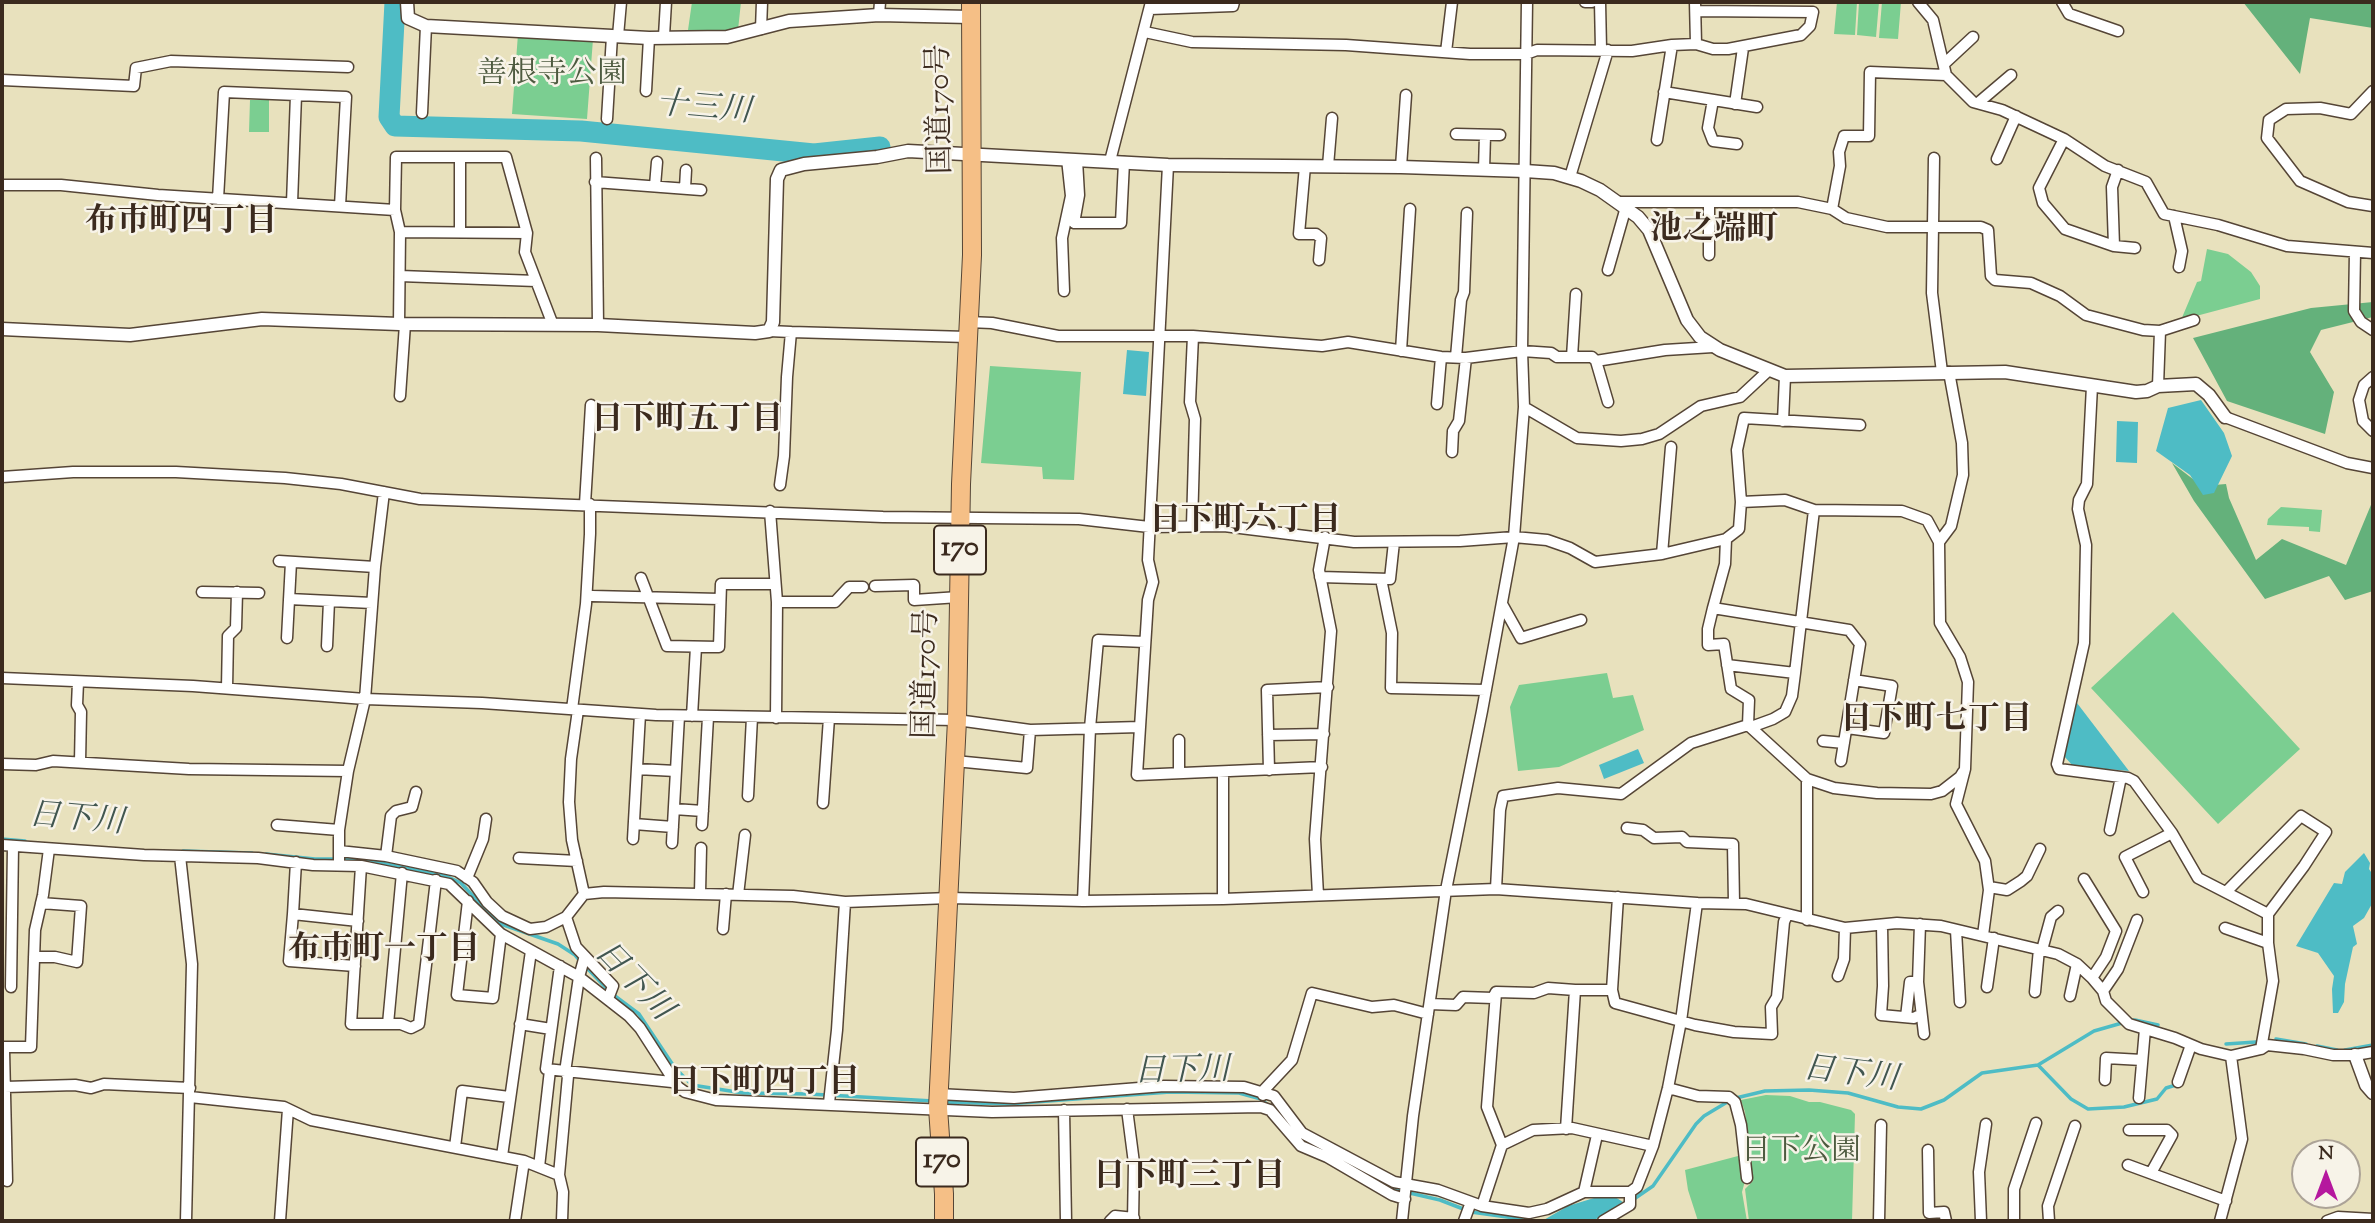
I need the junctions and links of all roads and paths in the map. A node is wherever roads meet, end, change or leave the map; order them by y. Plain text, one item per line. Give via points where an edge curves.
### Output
1 (407, 2) edge
2 (621, 2) edge
3 (666, 2) edge
4 (762, 2) edge
5 (880, 2) edge
6 (1234, 2) edge
7 (1452, 2) edge
8 (1527, 2) edge
9 (1586, 2) edge
10 (1592, 2) edge
11 (1600, 2) edge
12 (1918, 2) edge
13 (2062, 2) edge
14 (1150, 5) edge
15 (1695, 6) edge
16 (970, 9) edge
17 (880, 15) junction
18 (426, 26) junction
19 (761, 29) junction
20 (2118, 31) dead end
21 (1145, 32) junction
22 (615, 36) junction
23 (664, 36) junction
24 (1973, 37) dead end
25 (649, 38) junction
26 (1696, 44) junction
27 (1672, 45) junction
28 (1743, 48) junction
29 (1605, 50) junction
30 (1446, 52) junction
31 (1527, 54) junction
32 (348, 67) dead end
33 (1945, 70) junction
34 (2011, 75) dead end
35 (2, 80) edge
36 (646, 91) dead end
37 (2373, 91) edge
38 (1664, 92) junction
39 (296, 95) junction
40 (1406, 95) dead end
41 (1713, 100) junction
42 (1978, 103) junction
43 (1735, 104) junction
44 (1757, 107) dead end
45 (422, 113) dead end
46 (2016, 116) junction
47 (1332, 118) dead end
48 (607, 119) dead end
49 (1456, 134) dead end
50 (1485, 135) junction
51 (1500, 135) dead end
52 (2064, 139) junction
53 (1657, 140) dead end
54 (1737, 144) dead end
55 (973, 155) junction
56 (460, 157) junction
57 (596, 158) dead end
58 (1934, 158) dead end
59 (1997, 159) dead end
60 (1072, 160) junction
61 (1117, 161) junction
62 (657, 162) dead end
63 (1168, 165) junction
64 (1306, 166) junction
65 (1328, 166) junction
66 (1401, 167) junction
67 (686, 170) dead end
68 (1484, 170) junction
69 (2118, 170) junction
70 (1525, 171) junction
71 (1570, 177) junction
72 (595, 182) junction
73 (2, 186) edge
74 (656, 186) junction
75 (685, 188) junction
76 (701, 190) dead end
77 (218, 199) junction
78 (1709, 202) junction
79 (292, 203) junction
80 (1621, 205) junction
81 (340, 206) junction
82 (2373, 206) edge
83 (1832, 208) junction
84 (1410, 209) dead end
85 (395, 210) junction
86 (1467, 212) dead end
87 (2174, 216) junction
88 (1933, 228) junction
89 (400, 232) junction
90 (460, 232) junction
91 (527, 233) junction
92 (2114, 246) junction
93 (2135, 248) dead end
94 (2355, 253) junction
95 (2373, 253) edge
96 (1709, 255) dead end
97 (1319, 260) dead end
98 (2179, 267) dead end
99 (1608, 270) dead end
100 (400, 276) junction
101 (536, 281) junction
102 (1064, 291) dead end
103 (1576, 294) dead end
104 (2194, 320) dead end
105 (402, 324) junction
106 (553, 325) junction
107 (598, 325) junction
108 (2, 329) edge
109 (968, 330) junction
110 (2373, 330) edge
111 (769, 331) junction
112 (2160, 331) junction
113 (791, 332) junction
114 (1158, 336) junction
115 (1193, 337) junction
116 (1713, 347) junction
117 (1401, 351) junction
118 (1522, 351) junction
119 (1441, 357) junction
120 (1572, 357) junction
121 (1461, 358) junction
122 (1596, 360) junction
123 (1769, 370) junction
124 (1945, 372) junction
125 (1785, 376) junction
126 (2373, 377) edge
127 (2092, 386) junction
128 (2158, 386) junction
129 (400, 396) dead end
130 (1735, 398) junction
131 (1608, 402) dead end
132 (1437, 404) dead end
133 (591, 405) dead end
134 (1524, 407) junction
135 (2225, 417) joint
136 (1744, 418) junction
137 (1783, 421) junction
138 (1860, 425) dead end
139 (2373, 431) edge
140 (1671, 447) dead end
141 (1452, 452) dead end
142 (2373, 468) edge
143 (2, 477) edge
144 (780, 485) dead end
145 (384, 492) junction
146 (1741, 502) junction
147 (587, 504) junction
148 (1814, 510) junction
149 (770, 511) junction
150 (960, 518) junction
151 (1192, 526) junction
152 (1149, 527) junction
153 (1325, 537) junction
154 (1514, 537) junction
155 (1726, 539) junction
156 (1394, 542) junction
157 (1939, 542) junction
158 (1662, 554) junction
159 (375, 567) junction
160 (1320, 577) junction
161 (641, 579) dead end
162 (1381, 579) junction
163 (775, 584) junction
164 (202, 592) dead end
165 (237, 592) junction
166 (259, 593) dead end
167 (592, 596) dead end
168 (648, 597) junction
169 (959, 597) junction
170 (289, 599) junction
171 (720, 599) junction
172 (329, 601) junction
173 (777, 602) junction
174 (372, 603) junction
175 (1502, 604) junction
176 (1713, 608) junction
177 (1581, 620) dead end
178 (1801, 622) junction
179 (287, 638) dead end
180 (1145, 642) junction
181 (327, 646) dead end
182 (696, 647) junction
183 (1727, 665) junction
184 (1795, 673) junction
185 (2, 678) edge
186 (1854, 680) junction
187 (78, 682) junction
188 (1328, 687) junction
189 (227, 688) junction
190 (1486, 690) junction
191 (365, 699) junction
192 (575, 709) junction
193 (640, 714) junction
194 (678, 716) junction
195 (692, 716) junction
196 (708, 717) junction
197 (752, 717) junction
198 (776, 718) junction
199 (829, 718) junction
200 (957, 720) junction
201 (1750, 726) junction
202 (1140, 727) junction
203 (1090, 728) junction
204 (1847, 728) junction
205 (1030, 730) junction
206 (1324, 734) junction
207 (1268, 736) junction
208 (1179, 740) dead end
209 (1823, 741) dead end
210 (1844, 743) junction
211 (955, 761) junction
212 (1842, 761) dead end
213 (80, 762) junction
214 (2, 764) edge
215 (1322, 767) junction
216 (637, 769) junction
217 (1965, 769) junction
218 (1269, 770) junction
219 (348, 771) junction
220 (676, 771) junction
221 (1179, 773) junction
222 (1223, 773) junction
223 (2121, 777) junction
224 (1807, 779) junction
225 (415, 792) dead end
226 (748, 796) dead end
227 (823, 803) dead end
228 (674, 809) junction
229 (703, 811) junction
230 (486, 819) dead end
231 (634, 824) junction
232 (277, 825) dead end
233 (702, 825) dead end
234 (673, 827) junction
235 (1628, 828) dead end
236 (339, 830) junction
237 (2110, 830) dead end
238 (2172, 833) junction
239 (745, 835) dead end
240 (633, 839) dead end
241 (672, 843) dead end
242 (7, 845) edge
243 (701, 848) dead end
244 (49, 849) junction
245 (2040, 849) dead end
246 (180, 856) junction
247 (386, 856) junction
248 (339, 858) junction
249 (519, 858) dead end
250 (577, 861) junction
251 (296, 862) junction
252 (361, 866) junction
253 (402, 873) junction
254 (467, 878) junction
255 (2084, 879) dead end
256 (436, 880) junction
257 (1989, 887) junction
258 (1496, 889) junction
259 (1446, 890) junction
260 (2143, 891) dead end
261 (2227, 891) junction
262 (700, 893) junction
263 (584, 894) junction
264 (726, 894) junction
265 (738, 895) junction
266 (1318, 895) junction
267 (1618, 897) junction
268 (949, 898) junction
269 (1223, 899) junction
270 (468, 901) junction
271 (1083, 901) junction
272 (845, 902) junction
273 (41, 903) junction
274 (1696, 903) junction
275 (1734, 903) junction
276 (2058, 911) dead end
277 (293, 914) junction
278 (2268, 914) junction
279 (1787, 915) junction
280 (566, 917) junction
281 (1807, 920) junction
282 (2137, 920) dead end
283 (358, 921) junction
284 (1920, 924) junction
285 (1882, 925) junction
286 (1845, 928) junction
287 (2225, 928) dead end
288 (723, 929) dead end
289 (1956, 930) junction
290 (501, 934) junction
291 (1988, 937) junction
292 (2268, 943) junction
293 (2040, 949) junction
294 (531, 951) junction
295 (34, 957) junction
296 (2077, 964) junction
297 (355, 966) junction
298 (560, 966) junction
299 (582, 966) junction
300 (1839, 976) dead end
301 (2092, 978) junction
302 (1959, 981) junction
303 (1918, 982) junction
304 (1945, 982) dead end
305 (11, 987) dead end
306 (1987, 987) dead end
307 (1575, 990) junction
308 (1612, 990) junction
309 (2103, 991) junction
310 (1496, 992) junction
311 (2035, 992) dead end
312 (610, 995) junction
313 (2070, 996) dead end
314 (1961, 1002) dead end
315 (1429, 1009) junction
316 (1920, 1014) junction
317 (1906, 1017) junction
318 (1681, 1021) junction
319 (388, 1024) junction
320 (520, 1024) junction
321 (551, 1029) junction
322 (2145, 1030) junction
323 (1924, 1034) dead end
324 (2191, 1045) junction
325 (2, 1048) edge
326 (2261, 1049) junction
327 (2373, 1052) edge
328 (2355, 1055) junction
329 (2231, 1056) junction
330 (2142, 1060) junction
331 (550, 1070) junction
332 (565, 1072) junction
333 (2105, 1080) dead end
334 (672, 1082) junction
335 (2178, 1082) dead end
336 (5, 1087) junction
337 (1668, 1087) junction
338 (190, 1093) junction
339 (2373, 1093) edge
340 (509, 1097) junction
341 (829, 1098) junction
342 (1115, 1098) junction
343 (2139, 1098) dead end
344 (1262, 1099) junction
345 (1095, 1100) junction
346 (938, 1101) junction
347 (1128, 1108) junction
348 (288, 1109) junction
349 (1064, 1110) junction
350 (2036, 1123) dead end
351 (1986, 1124) dead end
352 (1881, 1125) dead end
353 (2075, 1126) dead end
354 (1566, 1129) junction
355 (2129, 1129) dead end
356 (1597, 1135) junction
357 (1502, 1145) junction
358 (1653, 1146) junction
359 (455, 1147) junction
360 (1928, 1150) dead end
361 (502, 1156) junction
362 (524, 1161) junction
363 (2128, 1165) dead end
364 (539, 1167) junction
365 (2151, 1173) junction
366 (559, 1175) junction
367 (1747, 1178) dead end
368 (7, 1181) dead end
369 (1406, 1192) junction
370 (1584, 1192) junction
371 (1630, 1197) junction
372 (2226, 1201) junction
373 (1470, 1210) edge
374 (1530, 1217) edge
375 (1134, 1219) edge
376 (2373, 1219) edge
377 (186, 1221) edge
378 (280, 1221) edge
379 (515, 1221) edge
380 (562, 1221) edge
381 (944, 1221) edge
382 (1066, 1221) edge
383 (1110, 1221) edge
384 (1402, 1221) edge
385 (1603, 1221) edge
386 (1879, 1221) edge
387 (1946, 1221) edge
388 (1981, 1221) edge
389 (2014, 1221) edge
390 (2049, 1221) edge
391 (2220, 1221) edge
392 (2328, 1221) edge

1 - 18 street via 408,18
2 - 22 street
3 - 23 street
4 - 19 street
5 - 17 street
6 - 14 street via 1233,6
7 - 30 street
8 - 31 street
9 - 10 street
11 - 29 street
12 - 33 street via 1933,20
13 - 20 street via 2069,14
14 - 21 street
15 - 26 street
15 - 28 street via 1813,12 1810,26 1801,36
16 - 17 street
16 - 55 highway, 国道170号 / 170
17 - 19 street via 789,21
18 - 22 street
18 - 45 street
19 - 23 street via 727,37
21 - 30 street via 1192,42
21 - 61 street
22 - 25 street
22 - 48 street
23 - 25 street
24 - 33 street
25 - 36 street
26 - 27 street
26 - 28 street via 1713,49
27 - 29 street
27 - 38 street
28 - 43 street
29 - 31 street via 1536,50
29 - 71 street
30 - 31 street
31 - 70 street
32 - 35 street via 171,61 136,68 134,86
33 - 42 street
33 - 83 street via 1870,72 1869,136 1844,136
34 - 42 street
37 - 82 street via 2351,114 2320,108 2286,109 2269,120 2267,138 2300,181 2348,202
38 - 41 street
38 - 53 street
39 - 77 street via 224,92
39 - 79 street
39 - 81 street via 346,97
40 - 66 street
41 - 43 street
41 - 54 street via 1708,128 1713,141
42 - 46 street
43 - 44 street
46 - 52 street
46 - 59 street
47 - 65 street
49 - 50 street
50 - 51 street
50 - 68 street
52 - 69 street
52 - 92 street via 2039,188 2043,203 2065,229
55 - 60 street
55 - 109 highway, 国道170号 / 170
55 - 111 street via 908,151 781,170
56 - 85 street via 396,157
56 - 90 street
56 - 91 street via 506,157
57 - 72 street
58 - 88 street
60 - 61 street
60 - 61 street via 1079,195 1074,223 1122,223
60 - 102 street via 1062,238
61 - 63 street
62 - 74 street
63 - 64 street
63 - 114 street
64 - 65 street
64 - 97 street via 1299,234 1321,238
65 - 66 street
66 - 68 street
67 - 75 street
68 - 70 street
69 - 87 street via 2146,182 2164,214
69 - 92 street via 2112,187
70 - 71 street
70 - 118 street
71 - 80 street
72 - 74 street
72 - 107 street
73 - 77 street via 61,185
74 - 75 street
75 - 76 street
77 - 79 street
78 - 80 street
78 - 83 street via 1798,202
78 - 96 street
79 - 81 street
80 - 99 street
80 - 116 street via 1649,230 1687,320
81 - 85 street
83 - 88 street via 1846,218 1887,227
84 - 117 street
85 - 89 street
86 - 121 street
87 - 94 street via 2287,246
87 - 98 street via 2182,251
88 - 112 street via 1988,230 1995,280 2031,283 2087,315
88 - 124 street via 1932,293
89 - 90 street
89 - 100 street
90 - 91 street
91 - 101 street via 525,253
92 - 93 street
94 - 95 street
94 - 110 street via 2354,311
100 - 101 street
100 - 105 street
101 - 106 street
103 - 120 street
104 - 112 street
105 - 106 street
105 - 108 street via 262,318 130,335
105 - 129 street
106 - 107 street
107 - 111 street
109 - 113 street
109 - 114 street via 992,323 1058,335
109 - 150 highway, 国道170号 / 170
111 - 113 street
112 - 128 street
113 - 144 street
114 - 115 street
114 - 152 street
115 - 117 street via 1322,346 1348,342
115 - 151 street
116 - 122 street
116 - 123 street
117 - 119 street
118 - 120 street
118 - 121 street
118 - 134 street
119 - 121 street
119 - 132 street
120 - 122 street
121 - 141 street via 1459,421 1453,431
122 - 131 street
123 - 125 street
123 - 130 street
124 - 125 street
124 - 127 street via 2005,372
124 - 157 street via 1962,443 1963,475 1951,526
125 - 137 street
126 - 139 street via 2364,385 2359,400 2362,421
127 - 128 street via 2136,392
127 - 223 street via 2087,484 2078,509 2086,545 2084,643 2057,764 2059,769
128 - 135 street via 2196,384
130 - 134 street via 1701,406 1659,433 1621,441 1577,438
130 - 136 street
133 - 147 street
134 - 154 street
135 - 142 street via 2347,463
136 - 137 street
136 - 146 street via 1737,450
137 - 138 street
140 - 158 street
143 - 145 street via 73,471 176,472 300,480
145 - 147 street via 420,499
145 - 159 street
146 - 148 street via 1785,500
146 - 155 street via 1739,529
147 - 149 street
147 - 192 street via 586,594
148 - 157 street via 1902,511 1927,520
148 - 178 street
149 - 150 street
149 - 163 street
150 - 152 street via 1079,519
150 - 169 highway, 国道170号 / 170
151 - 152 street
151 - 153 street
152 - 180 street via 1153,582
153 - 156 street
153 - 160 street
154 - 156 street
154 - 158 street via 1547,540 1595,562
154 - 175 street
155 - 158 street
155 - 176 street via 1725,564
156 - 162 street via 1391,579
157 - 217 street via 1940,623 1968,682
159 - 170 street via 285,562
159 - 174 street
160 - 162 street
160 - 188 street via 1330,616
161 - 168 street
162 - 190 street via 1392,633 1391,688
163 - 171 street via 721,584
163 - 173 street
164 - 165 street
165 - 166 street
165 - 189 street via 236,628 228,636
167 - 168 street
168 - 171 street
168 - 182 street via 667,646
169 - 173 street via 914,600 914,585 849,586 835,602
169 - 200 highway, 国道170号 / 170
170 - 172 street
170 - 179 street
171 - 182 street via 719,647
172 - 174 street
172 - 181 street
173 - 198 street
174 - 191 street
175 - 177 street via 1521,638
175 - 190 street
176 - 178 street
176 - 183 street via 1708,645 1724,644
178 - 184 street
178 - 186 street via 1849,630 1860,644
180 - 202 street
180 - 203 street via 1098,640
182 - 195 street
183 - 184 street
183 - 201 street via 1731,689 1749,700
184 - 201 street via 1785,712
185 - 187 street
186 - 204 street
186 - 204 street via 1892,686 1884,733
187 - 189 street
187 - 213 street
188 - 206 street
188 - 207 street via 1267,690
189 - 191 street
190 - 259 street
191 - 192 street
191 - 219 street
192 - 193 street
192 - 250 street via 569,802
193 - 194 street
193 - 216 street
194 - 195 street
194 - 220 street
195 - 196 street
196 - 197 street
196 - 229 street
197 - 198 street
197 - 226 street
198 - 199 street
199 - 200 street
199 - 227 street
200 - 205 street
200 - 211 highway, 国道170号 / 170
201 - 224 street
201 - 258 street via 1691,743 1621,794 1558,788 1503,796
202 - 203 street
202 - 221 street via 1137,775
203 - 205 street
203 - 271 street
204 - 210 street
205 - 211 street via 1027,768
206 - 207 street
206 - 215 street
207 - 218 street
208 - 221 street
209 - 210 street
210 - 212 street
211 - 268 highway, 国道170号 / 170
213 - 214 street
213 - 219 street
215 - 218 street
215 - 266 street via 1315,839
216 - 220 street
216 - 231 street
217 - 224 street via 1942,792 1931,794 1834,788
217 - 257 street via 1956,804 1985,861
218 - 222 street
219 - 236 street
220 - 228 street
221 - 222 street
222 - 269 street
223 - 237 street
223 - 238 street via 2134,780
224 - 281 street
225 - 247 street via 412,807 391,816
228 - 229 street
228 - 234 street
229 - 233 street
230 - 254 street
231 - 234 street
231 - 240 street
232 - 236 street
234 - 241 street
235 - 275 street via 1643,830 1654,838 1733,844
236 - 248 street
238 - 260 street via 2125,857
238 - 261 street via 2198,878
239 - 265 street
242 - 244 street
242 - 305 street
243 - 262 street
244 - 246 street
244 - 273 street
245 - 257 street via 2021,881 2007,890
246 - 251 street
246 - 338 street via 192,964
247 - 248 street
247 - 254 street via 457,871
248 - 251 street
248 - 252 street
249 - 250 street
250 - 263 street
251 - 277 street
252 - 253 street
252 - 283 street
253 - 256 street
253 - 319 street
254 - 280 street via 502,916 530,929
255 - 301 street via 2116,931
256 - 270 street via 449,884
256 - 319 street via 419,1024 411,1028
257 - 291 street
258 - 259 street
258 - 267 street
259 - 266 street
259 - 315 street
261 - 278 street
261 - 278 street via 2301,816 2326,832
262 - 263 street
262 - 264 street
263 - 280 street
264 - 265 street
264 - 288 street
265 - 272 street
266 - 269 street
267 - 274 street
267 - 308 street
268 - 271 street
268 - 272 street
268 - 346 highway, 国道170号 / 170
269 - 271 street
270 - 290 street
270 - 290 street via 457,995 493,998
272 - 341 street
273 - 295 street
273 - 295 street via 81,906 76,962
274 - 275 street
274 - 318 street
275 - 279 street
276 - 293 street via 2050,917
277 - 283 street
277 - 297 street via 289,961
278 - 292 street
279 - 281 street
279 - 318 street via 1772,1034
280 - 299 street
281 - 286 street
282 - 309 street via 2118,969
283 - 297 street
284 - 285 street
284 - 289 street
284 - 303 street
285 - 286 street
285 - 317 street via 1881,1015
286 - 300 street
287 - 292 street
289 - 291 street
289 - 302 street
290 - 294 street
291 - 293 street
291 - 306 street
292 - 326 street via 2273,981
293 - 296 street
293 - 311 street
294 - 298 street
294 - 320 street
295 - 325 street via 31,1047
296 - 301 street
296 - 313 street
297 - 319 street via 351,1024
298 - 299 street
298 - 321 street
299 - 312 street
299 - 312 street via 613,985
299 - 332 street
301 - 309 street
302 - 304 street
302 - 314 street
303 - 316 street
303 - 317 street via 1910,982
307 - 308 street
307 - 310 street
307 - 354 street
308 - 318 street via 1615,1003
309 - 322 street via 2106,1001 2126,1021
310 - 315 street via 1493,998 1462,997 1456,1005
310 - 357 street via 1487,1107
312 - 334 street via 640,1028
315 - 344 street via 1373,1007 1312,993 1292,1060
315 - 369 street
316 - 317 street
316 - 323 street
318 - 337 street
320 - 321 street
320 - 340 street
321 - 331 street via 546,1069
322 - 324 street
322 - 330 street
324 - 329 street
324 - 335 street
325 - 336 street
326 - 328 street via 2267,1045
326 - 329 street
327 - 328 street
328 - 339 street
329 - 372 street via 2242,1139
330 - 333 street via 2106,1058
330 - 343 street
331 - 332 street
331 - 364 street
332 - 334 street
332 - 366 street
334 - 341 street via 716,1100
336 - 338 street via 104,1084
336 - 368 street
337 - 358 street
337 - 367 street via 1732,1099 1741,1125
338 - 348 street
338 - 377 street
340 - 359 street via 462,1091
340 - 361 street
341 - 346 street
342 - 344 street via 1222,1086 1244,1087
342 - 345 street
342 - 345 street
342 - 347 street
344 - 347 street
344 - 369 street via 1274,1096 1302,1133
345 - 346 street
345 - 349 street
346 - 349 street via 992,1112
346 - 381 highway, 国道170号 / 170
347 - 375 street
348 - 359 street via 311,1120
348 - 378 street
349 - 382 street
350 - 389 street via 2014,1189
351 - 388 street via 1979,1172
352 - 386 street
353 - 390 street via 2048,1206
354 - 356 street
354 - 357 street via 1533,1130
355 - 365 street via 2167,1130 2172,1135
356 - 358 street
356 - 370 street
357 - 373 street
358 - 371 street
359 - 361 street
360 - 387 street via 1928,1213 1944,1212
361 - 362 street
362 - 364 street
362 - 379 street
363 - 365 street
364 - 366 street
365 - 372 street
366 - 380 street
369 - 373 street via 1438,1190
369 - 384 street
370 - 371 street
370 - 374 street
371 - 385 street via 1630,1205
372 - 391 street
373 - 374 street
375 - 383 street via 1115,1216
376 - 392 street via 2338,1217

